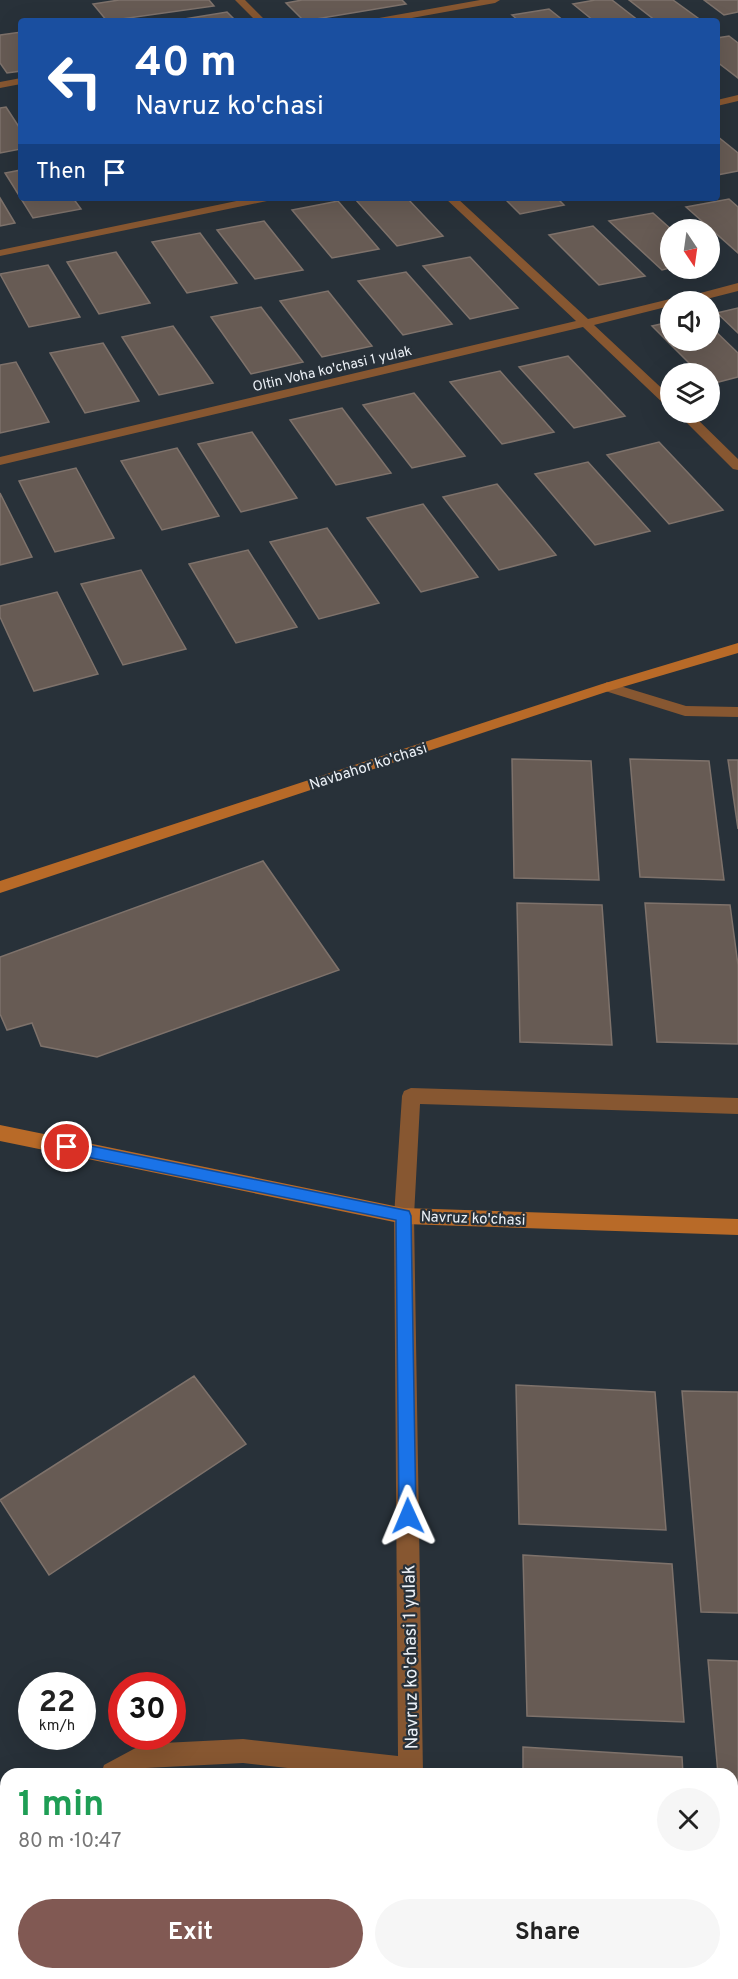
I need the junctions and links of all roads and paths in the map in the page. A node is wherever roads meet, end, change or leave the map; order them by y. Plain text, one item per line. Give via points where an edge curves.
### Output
1 (240, 0) edge
2 (495, 0) edge
3 (258, 18) edge
4 (396, 18) edge
5 (18, 82) edge
6 (0, 85) edge
7 (738, 98) edge
8 (720, 102) edge
9 (252, 201) edge
10 (454, 201) edge
11 (0, 253) edge
12 (738, 287) edge
13 (720, 292) edge
14 (660, 306) edge
15 (588, 324) junction
16 (660, 392) edge
17 (693, 423) edge
18 (0, 461) edge
19 (738, 466) edge
20 (738, 648) edge
21 (607, 687) junction
22 (738, 712) edge
23 (0, 887) edge
24 (738, 1106) edge
25 (0, 1133) edge
26 (404, 1216) junction
27 (738, 1227) edge
28 (123, 1768) edge
29 (377, 1768) edge
30 (411, 1768) edge

1 - 3 street
2 - 4 street
5 - 6 street
7 - 8 street
9 - 11 street
10 - 15 street
12 - 13 street
14 - 15 street, Oltin Voha ko'chasi 1 yulak
15 - 16 street
15 - 18 street, Oltin Voha ko'chasi 1 yulak
17 - 19 street
20 - 21 main road, Navbahor ko'chasi
21 - 22 street via 685,711
21 - 23 main road, Navbahor ko'chasi
24 - 26 street, Navruz ko'chasi 1 yulak via 411,1096
25 - 26 main road, Navruz ko'chasi
26 - 27 main road, Navruz ko'chasi
26 - 30 street, Navruz ko'chasi 1 yulak
28 - 29 street via 143,1756 243,1752

